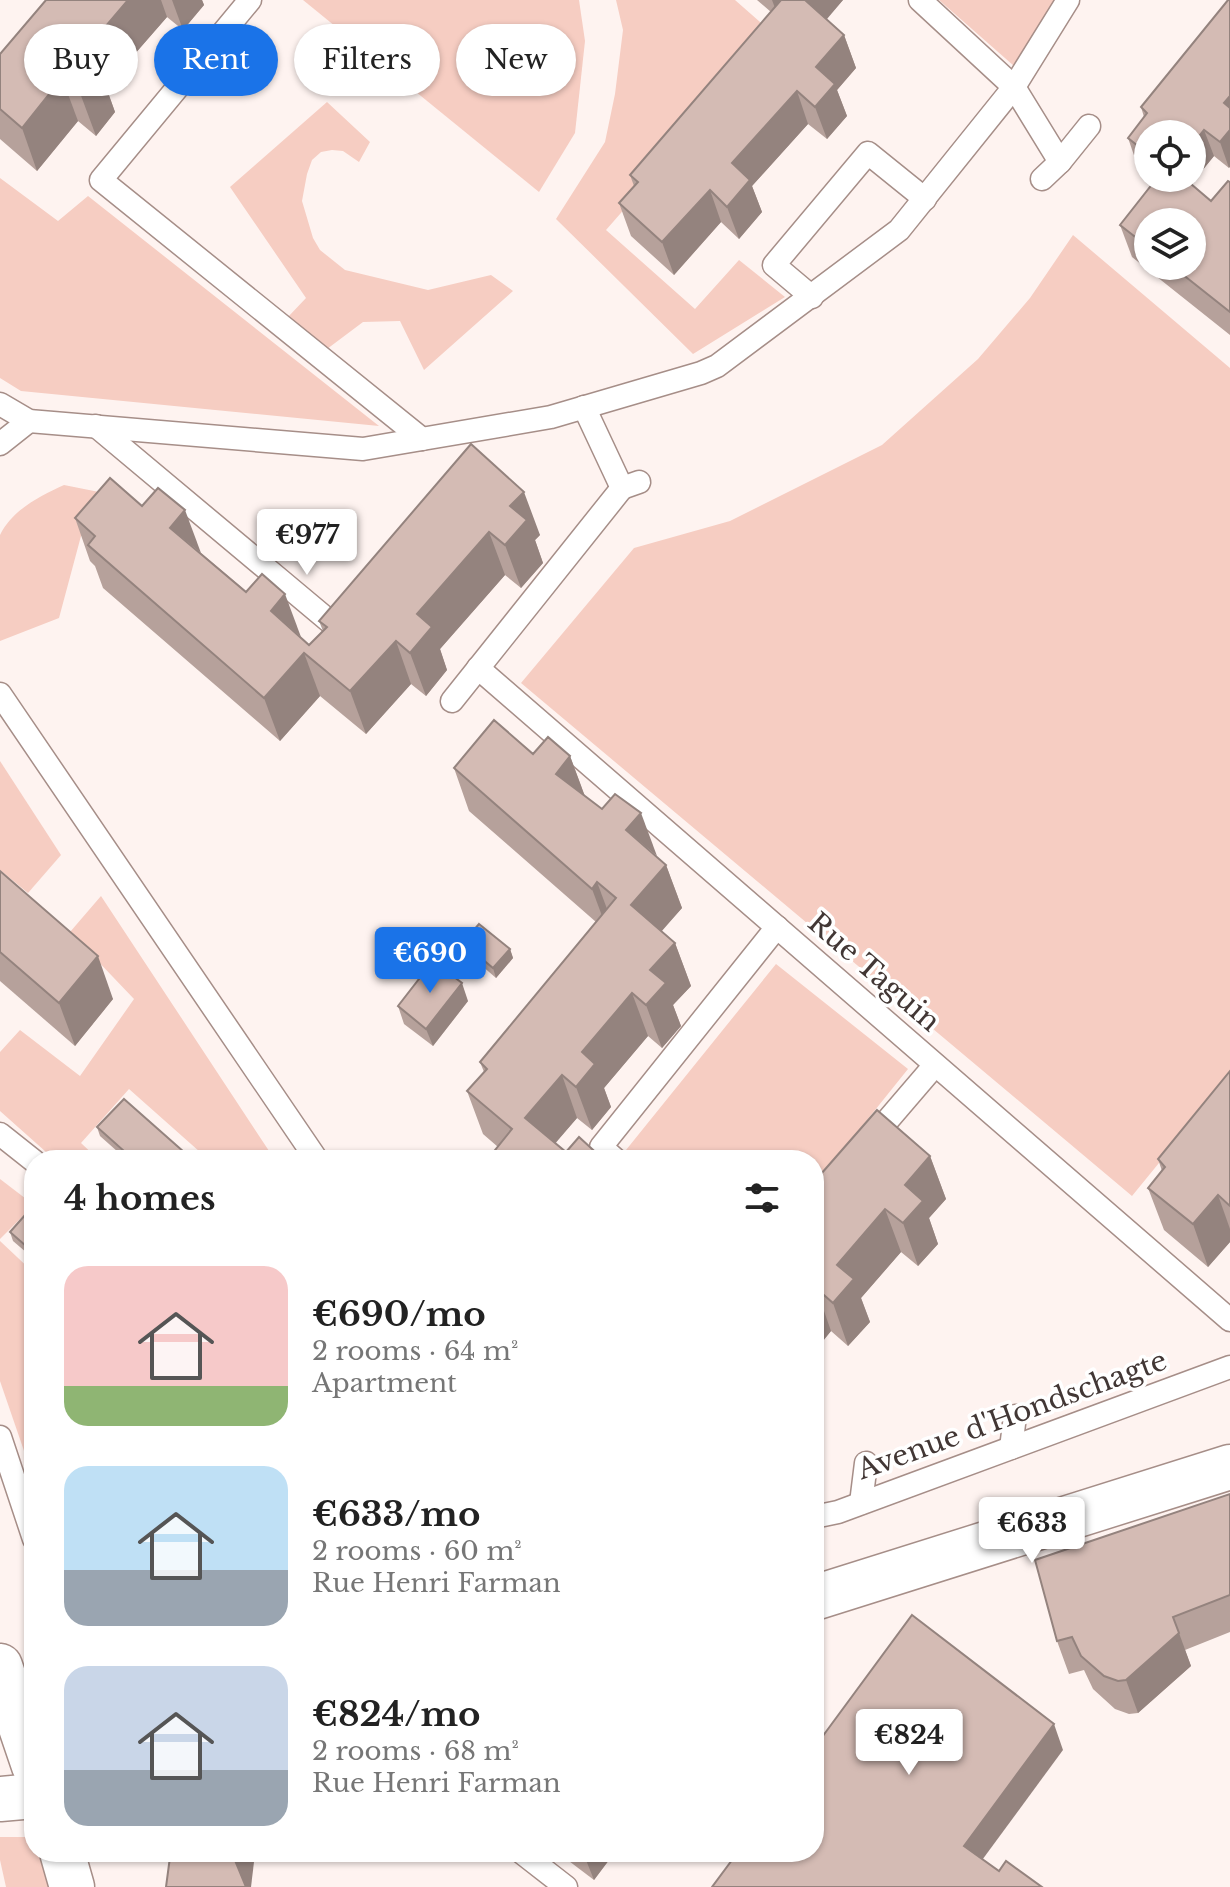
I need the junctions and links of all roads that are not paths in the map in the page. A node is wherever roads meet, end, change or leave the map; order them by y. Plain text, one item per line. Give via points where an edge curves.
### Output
1 (250, 0) edge
2 (920, 0) edge
3 (1068, 0) edge
4 (1014, 87) junction
5 (1089, 126) dead end
6 (1060, 162) junction
7 (1042, 179) dead end
8 (925, 199) junction
9 (812, 297) junction
10 (0, 404) edge
11 (584, 407) junction
12 (29, 421) junction
13 (96, 426) junction
14 (422, 439) junction
15 (0, 444) edge
16 (335, 626) edge
17 (478, 668) junction
18 (0, 694) edge
19 (452, 701) dead end
20 (777, 927) junction
21 (935, 1065) junction
22 (0, 1134) edge
23 (310, 1150) edge
24 (604, 1150) edge
25 (24, 1153) edge
26 (854, 1159) edge
27 (1230, 1320) edge
28 (1230, 1367) edge
29 (1015, 1416) dead end
30 (0, 1437) edge
31 (1011, 1448) junction
32 (866, 1463) dead end
33 (1230, 1467) edge
34 (861, 1503) junction
35 (24, 1509) edge
36 (824, 1514) edge
37 (824, 1595) edge
38 (0, 1666) edge
39 (24, 1737) edge
40 (24, 1797) edge
41 (0, 1799) edge
42 (65, 1862) edge
43 (534, 1862) edge
44 (72, 1887) edge
45 (566, 1887) edge

1 - 14 lane via 101,180
2 - 4 lane
3 - 4 lane
4 - 6 lane
4 - 8 lane
5 - 6 lane
6 - 7 lane
8 - 9 lane via 899,230
8 - 9 lane via 868,153 774,265
9 - 11 lane via 717,366
10 - 12 lane
11 - 14 lane
11 - 17 lane via 631,485
12 - 13 lane
12 - 15 lane
13 - 14 lane via 363,449
13 - 16 lane
17 - 19 lane
17 - 20 lane, Rue Taguin
18 - 23 lane
20 - 21 lane, Rue Taguin
20 - 24 lane via 601,1147
21 - 26 lane
21 - 27 lane, Rue Taguin
22 - 25 lane
28 - 31 lane, Avenue d'Hondschagte
29 - 31 lane
30 - 35 lane
31 - 34 lane, Avenue d'Hondschagte
32 - 34 lane
33 - 37 street
34 - 36 lane, Avenue d'Hondschagte
38 - 39 street
40 - 41 street
42 - 44 street
43 - 45 lane

